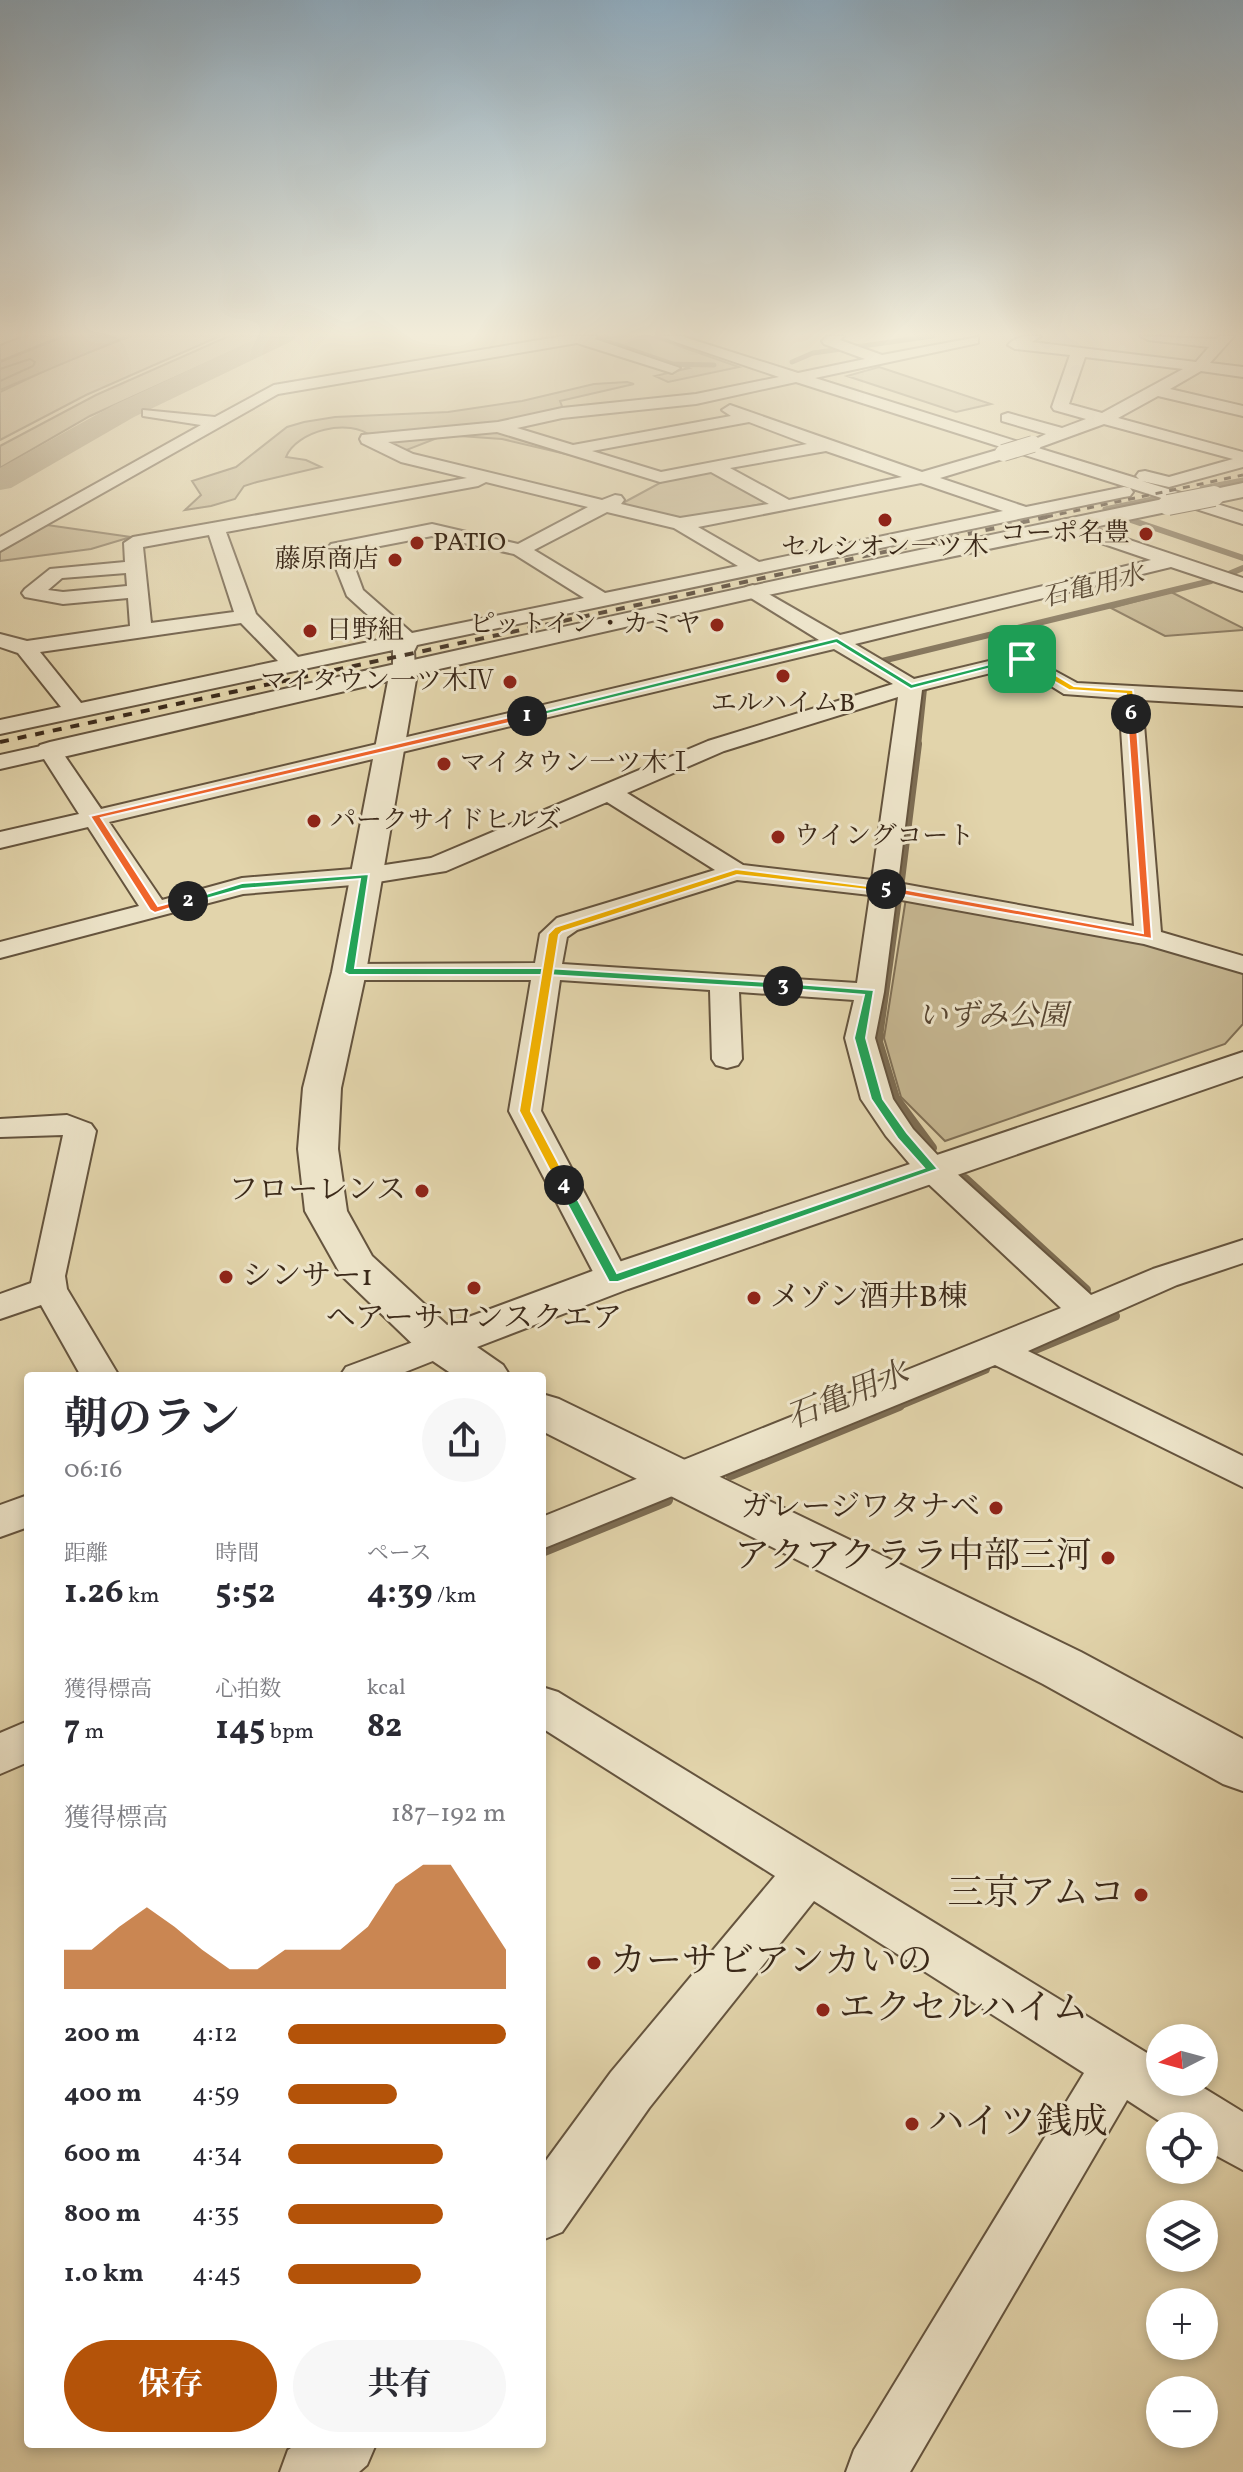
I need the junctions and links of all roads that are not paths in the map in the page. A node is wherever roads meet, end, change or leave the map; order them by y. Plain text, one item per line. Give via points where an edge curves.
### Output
1 (167, 451) edge
2 (393, 451) edge
3 (579, 451) edge
4 (796, 451) edge
5 (843, 451) edge
6 (998, 451) edge
7 (1008, 451) edge
8 (1032, 451) edge
9 (1053, 451) edge
10 (1215, 451) edge
11 (1003, 453) junction
12 (1243, 460) edge
13 (713, 466) junction
14 (660, 477) junction
15 (491, 478) junction
16 (922, 478) junction
17 (1243, 490) edge
18 (1168, 494) junction
19 (1214, 496) junction
20 (386, 497) junction
21 (605, 505) junction
22 (1243, 505) edge
23 (787, 506) junction
24 (1023, 512) junction
25 (1243, 518) edge
26 (680, 524) junction
27 (1067, 525) junction
28 (216, 529) junction
29 (1243, 529) edge
30 (432, 530) junction
31 (0, 545) edge
32 (520, 550) junction
33 (1171, 561) junction
34 (134, 567) junction
35 (754, 579) junction
36 (1243, 585) edge
37 (136, 591) junction
38 (602, 600) junction
39 (246, 616) junction
40 (141, 631) junction
41 (0, 640) edge
42 (837, 640) junction
43 (26, 648) junction
44 (406, 655) junction
45 (293, 664) junction
46 (911, 686) junction
47 (1130, 692) junction
48 (1243, 699) edge
49 (75, 710) junction
50 (0, 727) edge
51 (389, 750) junction
52 (50, 751) junction
53 (0, 762) edge
54 (610, 793) junction
55 (95, 816) junction
56 (0, 840) edge
57 (736, 872) junction
58 (365, 876) junction
59 (885, 889) junction
60 (155, 910) junction
61 (1148, 937) junction
62 (0, 950) edge
63 (1243, 965) edge
64 (547, 971) junction
65 (349, 972) junction
66 (724, 982) junction
67 (870, 992) junction
68 (727, 1059) dead end
69 (1243, 1063) edge
70 (0, 1128) edge
71 (932, 1169) junction
72 (1243, 1251) edge
73 (613, 1279) junction
74 (49, 1289) junction
75 (0, 1307) edge
76 (1086, 1311) junction
77 (440, 1344) junction
78 (996, 1350) junction
79 (98, 1372) edge
80 (369, 1372) edge
81 (481, 1372) edge
82 (546, 1413) edge
83 (1243, 1473) edge
84 (679, 1476) junction
85 (24, 1512) edge
86 (0, 1522) edge
87 (546, 1532) edge
88 (547, 1716) edge
89 (24, 1742) edge
90 (0, 1755) edge
91 (1243, 1767) edge
92 (808, 1872) junction
93 (1118, 2066) junction
94 (1243, 2143) edge
95 (546, 2206) edge
96 (341, 2448) edge
97 (310, 2472) edge
98 (876, 2472) edge

1 - 31 street
2 - 15 street
3 - 14 street
4 - 13 street
5 - 16 street
6 - 11 street
7 - 11 street, bridge
8 - 25 street
9 - 18 street
10 - 12 street
11 - 16 street
11 - 24 street via 1124,492
12 - 18 street
13 - 14 street
13 - 23 street
14 - 21 street
15 - 20 street
15 - 21 street
16 - 23 street
16 - 24 street
17 - 19 street
18 - 19 street, bridge
18 - 27 street
18 - 29 street
19 - 22 street
20 - 28 street
20 - 30 street
21 - 26 street
21 - 32 street
23 - 26 street
24 - 35 street
26 - 35 street
27 - 33 street
27 - 35 street
28 - 34 street via 133,543
28 - 39 street
30 - 32 street
30 - 44 street via 338,548 354,592
32 - 38 street
33 - 36 street
33 - 42 street
34 - 37 street
34 - 37 street via 57,573 32,593 63,598
35 - 38 street
35 - 42 street
35 - 44 street
37 - 40 street
38 - 44 street
39 - 40 street
39 - 45 street
40 - 43 street
41 - 43 street
42 - 46 street
42 - 51 street
43 - 49 street
44 - 45 street
44 - 51 street
44 - 52 street
45 - 49 street
46 - 47 street via 1022,659 1072,689
46 - 54 street via 716,746
46 - 59 street
47 - 48 street
47 - 61 street
49 - 50 street
51 - 55 street
51 - 58 street
52 - 53 street
52 - 55 street
54 - 57 street
54 - 58 street via 437,865
55 - 56 street
55 - 60 street
57 - 59 street
57 - 64 street via 567,924 554,934
58 - 60 street via 242,886
58 - 65 street
59 - 61 street
59 - 67 street
60 - 62 street
61 - 63 street
64 - 65 street
64 - 66 street
64 - 73 street via 525,1111
65 - 77 street via 322,1088 318,1149 326,1211 356,1265
66 - 67 street
66 - 68 street
67 - 71 street via 860,1038 877,1099
69 - 71 street
70 - 74 street via 67,1124 80,1131
71 - 73 street
71 - 76 street
72 - 76 street
73 - 77 street
74 - 75 street
74 - 79 street
76 - 78 street
77 - 80 street
77 - 81 street
78 - 83 street
78 - 84 street
82 - 84 street
84 - 87 street
84 - 91 street via 1062,1668
85 - 86 street
88 - 92 street
89 - 90 street
92 - 93 street
92 - 95 street via 630,2090
93 - 94 street
93 - 98 street
96 - 97 street

